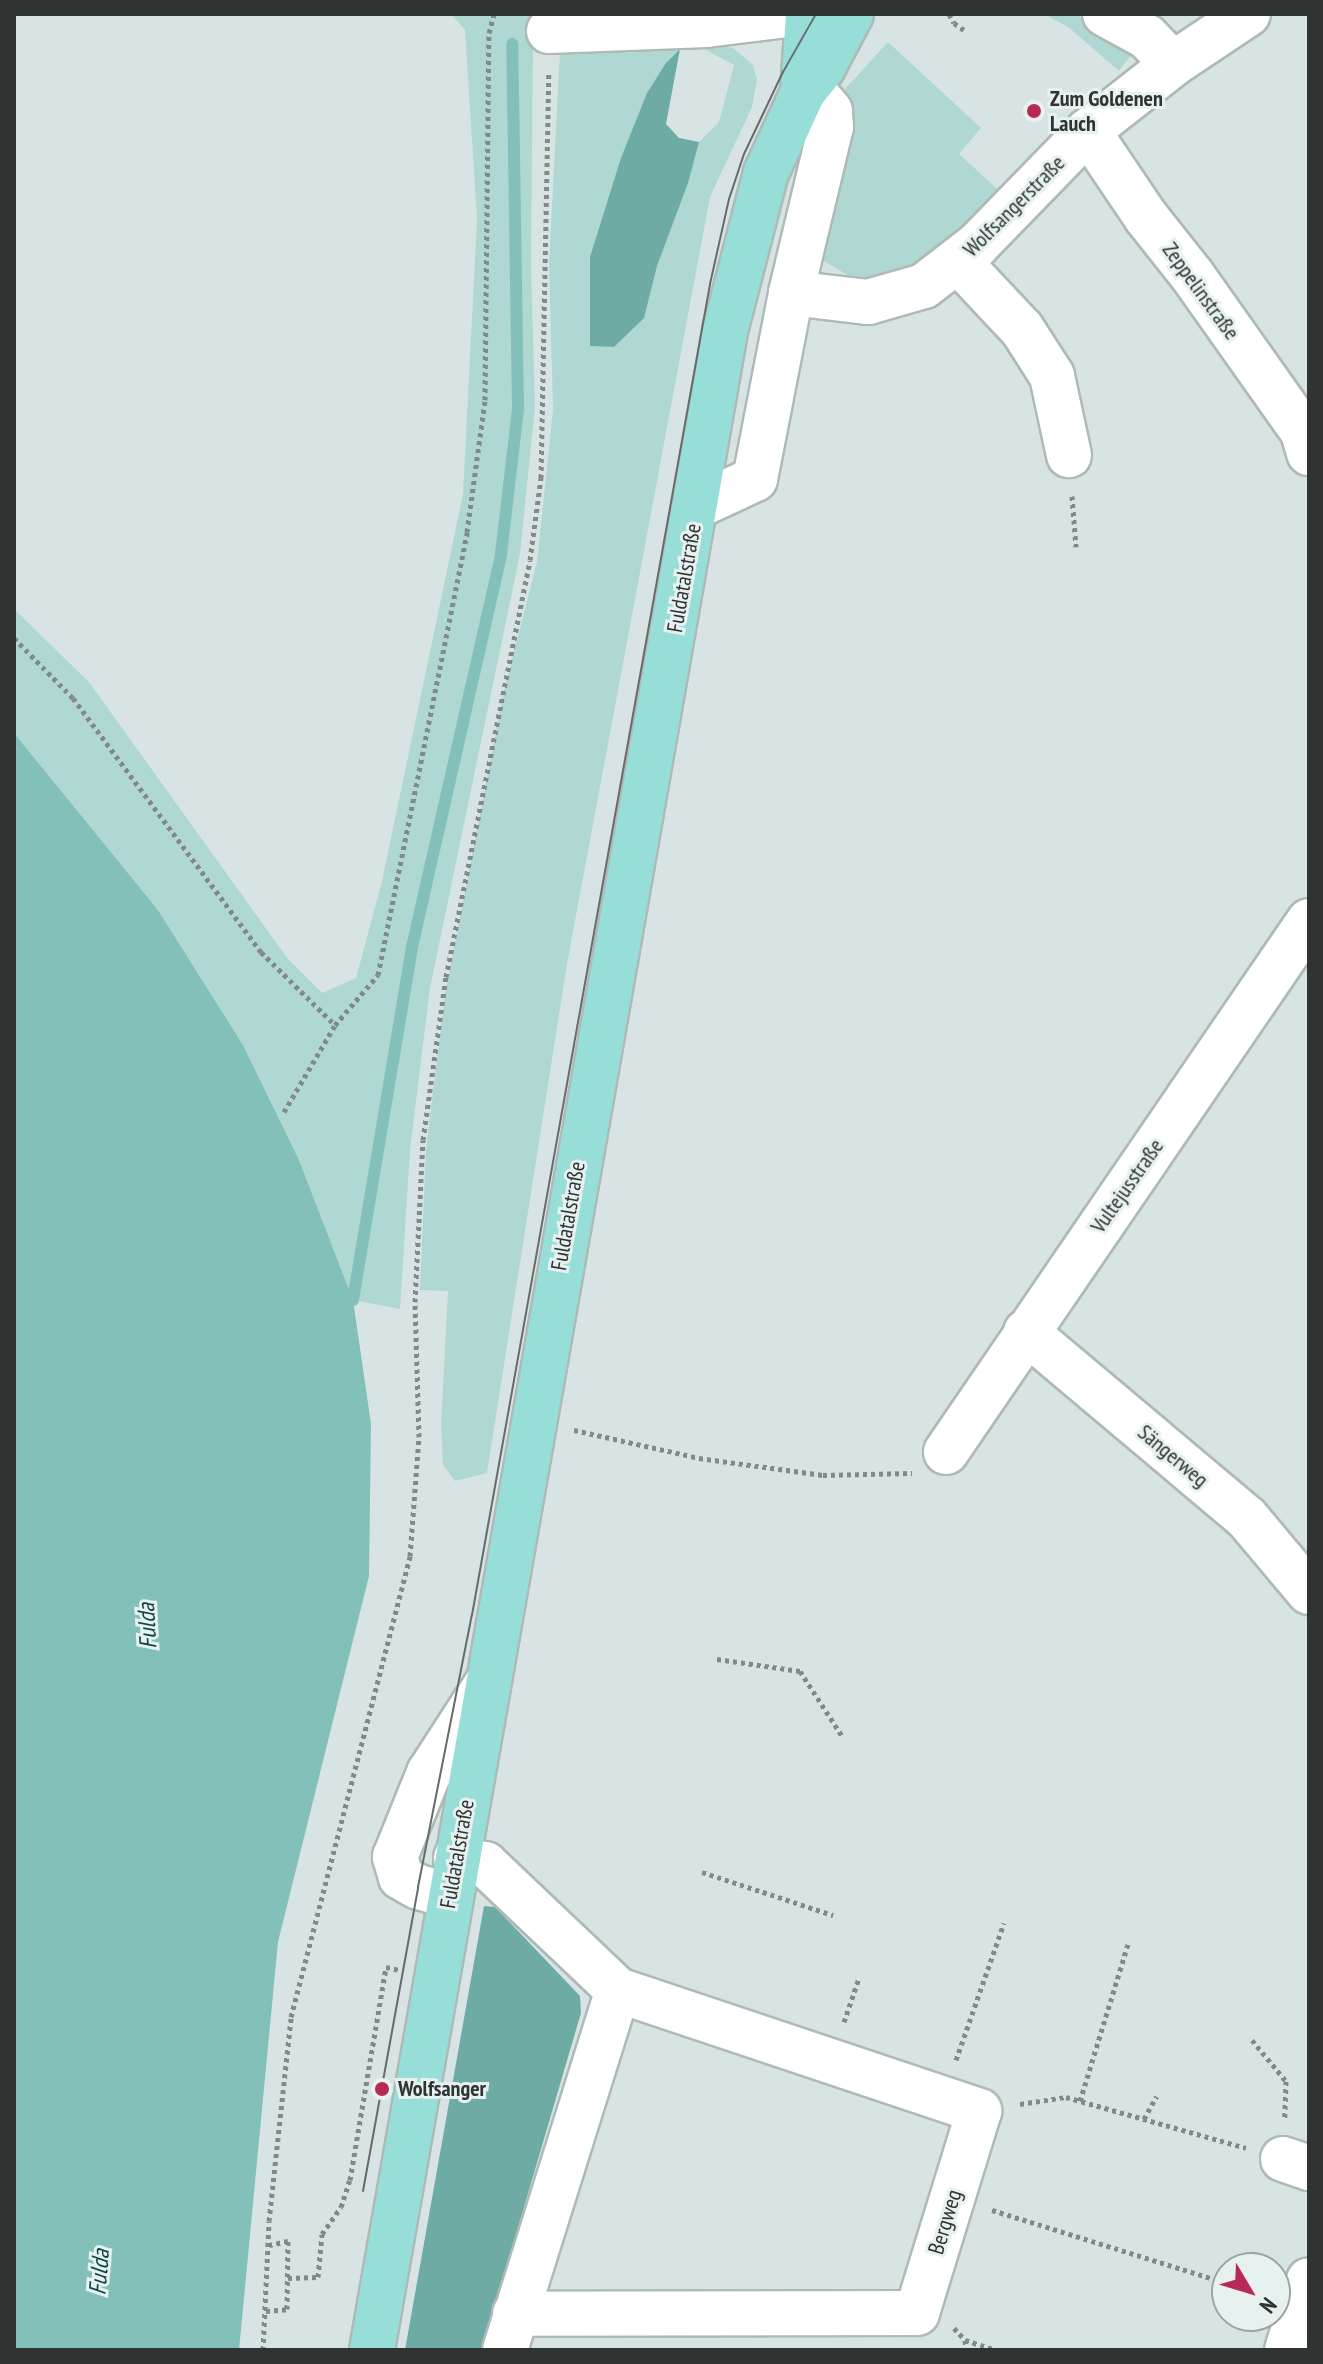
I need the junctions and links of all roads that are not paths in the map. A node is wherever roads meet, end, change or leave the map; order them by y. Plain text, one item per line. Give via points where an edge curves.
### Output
1 (795, 14) edge
2 (808, 14) edge
3 (851, 14) edge
4 (1105, 14) edge
5 (1248, 14) edge
6 (549, 31) road end
7 (1173, 64) junction
8 (803, 92) junction
9 (1088, 131) junction
10 (959, 262) junction
11 (791, 293) junction
12 (1309, 453) edge
13 (1069, 455) road end
14 (697, 506) junction
15 (1309, 921) edge
16 (1026, 1332) junction
17 (946, 1452) road end
18 (1309, 1592) edge
19 (486, 1685) junction
20 (453, 1877) junction
21 (618, 1990) junction
22 (1309, 2280) edge
23 (510, 2332) edge
24 (372, 2350) edge
25 (1287, 2350) edge

1 - 6 street via 706,25
2 - 8 main road, Fuldatalstraße
3 - 8 main road, Fuldatalstraße
4 - 7 street via 1147,37
5 - 7 street, Wolfsangerstraße
7 - 9 street, Wolfsangerstraße
8 - 11 street via 819,98 830,111 831,127
8 - 14 main road, Fuldatalstraße via 766,173 725,331
9 - 10 street, Wolfsangerstraße
9 - 12 street, Zeppelinstraße via 1296,422
10 - 11 street, Wolfsangerstraße via 924,286 868,302
10 - 13 street via 1022,329 1052,376
11 - 14 street via 755,479
14 - 19 main road, Fuldatalstraße
15 - 16 street, Vultejusstraße
16 - 17 street, Vultejusstraße
16 - 18 street, Sängerweg via 1246,1517
19 - 20 main road, Fuldatalstraße
19 - 20 street, Bergweg via 429,1773 395,1857 401,1877 418,1887
20 - 21 street, Bergweg via 485,1864
20 - 24 main road, Fuldatalstraße
21 - 23 street, Bergweg
21 - 23 street, Bergweg via 979,2111 917,2313
22 - 25 street

